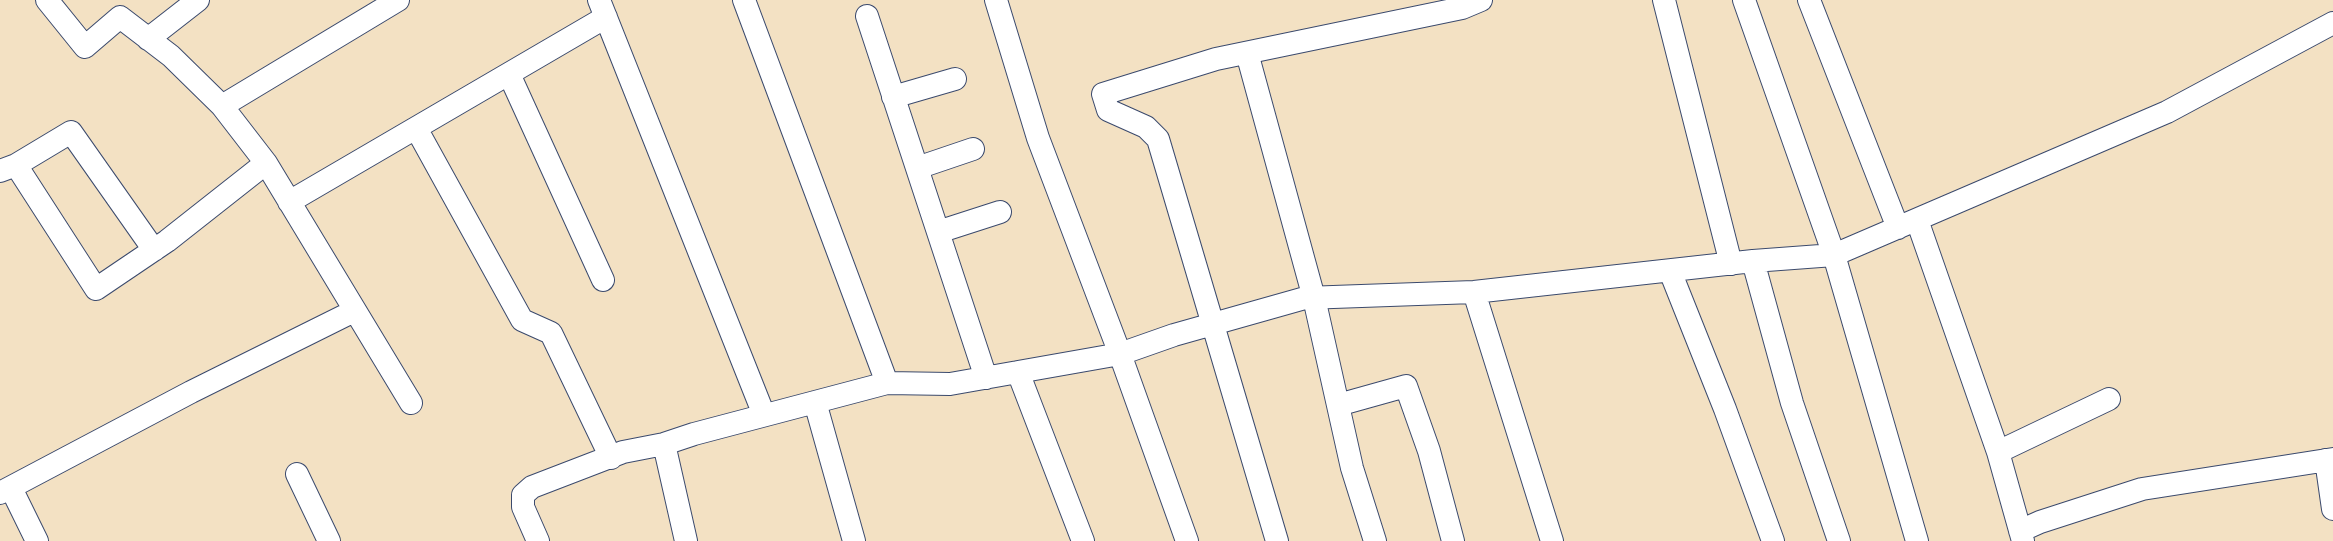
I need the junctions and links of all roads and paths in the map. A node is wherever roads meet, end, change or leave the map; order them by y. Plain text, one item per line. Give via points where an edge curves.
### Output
1 (47, 0) edge
2 (398, 0) edge
3 (744, 0) edge
4 (996, 0) edge
5 (1481, 0) edge
6 (1664, 0) edge
7 (1744, 0) edge
8 (1809, 0) edge
9 (189, 3) edge
10 (603, 9) edge
11 (867, 16) dead end
12 (2333, 23) edge
13 (148, 39) junction
14 (1247, 53) junction
15 (509, 74) junction
16 (955, 79) dead end
17 (894, 97) junction
18 (222, 106) junction
19 (416, 128) junction
20 (973, 149) dead end
21 (266, 163) junction
22 (8, 168) edge
23 (916, 168) junction
24 (289, 202) junction
25 (1000, 212) dead end
26 (1907, 224) junction
27 (938, 232) junction
28 (154, 250) junction
29 (1834, 254) junction
30 (1753, 261) junction
31 (1731, 264) junction
32 (1670, 271) junction
33 (603, 280) dead end
34 (1474, 292) junction
35 (1314, 298) junction
36 (354, 310) junction
37 (1213, 324) junction
38 (1120, 354) junction
39 (1018, 372) junction
40 (986, 378) junction
41 (887, 383) junction
42 (2110, 399) dead end
43 (815, 402) junction
44 (412, 404) dead end
45 (1338, 405) junction
46 (764, 415) junction
47 (664, 444) junction
48 (1998, 452) junction
49 (611, 458) junction
50 (2329, 459) edge
51 (297, 474) dead end
52 (5, 490) edge
53 (2333, 509) edge
54 (2021, 536) edge
55 (37, 541) edge
56 (329, 541) edge
57 (538, 541) edge
58 (686, 541) edge
59 (854, 541) edge
60 (1083, 541) edge
61 (1187, 541) edge
62 (1277, 541) edge
63 (1375, 541) edge
64 (1453, 541) edge
65 (1552, 541) edge
66 (1773, 541) edge
67 (1839, 541) edge
68 (1916, 541) edge

1 - 13 street via 85,47 120,17
2 - 18 street
3 - 41 street
4 - 38 street via 1038,138
5 - 14 street via 1462,8
6 - 31 street
7 - 29 street
8 - 26 street
9 - 13 street
10 - 15 street
10 - 46 street
11 - 17 street
12 - 26 street via 2167,112
13 - 18 street via 171,56
14 - 35 street
14 - 37 street via 1216,59 1103,94 1108,110 1146,127 1158,139
15 - 19 street
15 - 33 street
16 - 17 street
17 - 23 street
18 - 21 street
19 - 24 street
19 - 49 street via 522,320 551,333
20 - 23 street
21 - 24 street
21 - 28 street
22 - 28 street via 71,132
22 - 28 street via 96,289
23 - 27 street
24 - 36 street
25 - 27 street
26 - 29 street
26 - 48 street
27 - 40 street
29 - 30 street
29 - 68 street
30 - 31 street
30 - 67 street via 1792,403
31 - 32 street
32 - 34 street
32 - 66 street via 1725,409
34 - 35 street
34 - 65 street
35 - 37 street via 1305,298
35 - 45 street
36 - 44 street
36 - 52 street
37 - 38 street
37 - 62 street
38 - 39 street
38 - 61 street
39 - 40 street
39 - 60 street
40 - 41 street via 950,384
41 - 43 street
42 - 48 street
43 - 46 street
43 - 59 street
45 - 63 street via 1352,468
45 - 64 street via 1406,386 1429,451
46 - 47 street
47 - 49 street via 623,452
47 - 58 street
48 - 54 street
49 - 57 street via 532,487 523,495 523,507
50 - 53 street
50 - 54 street via 2142,489 2040,522
51 - 56 street
52 - 55 street

